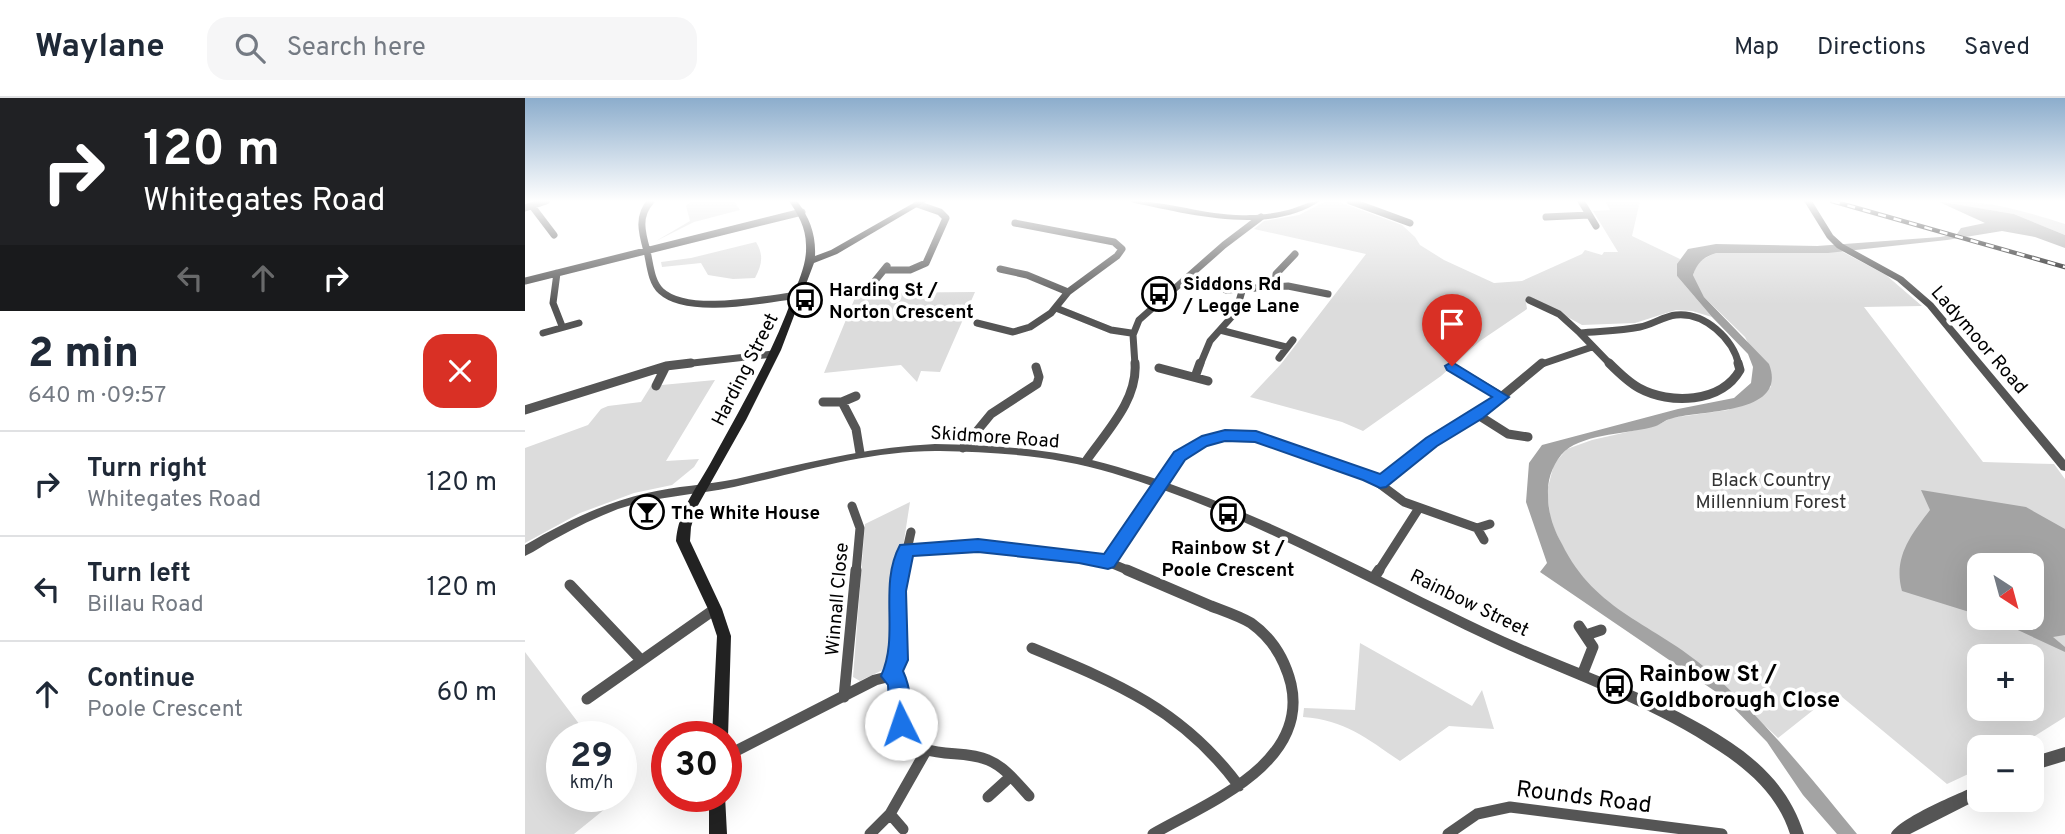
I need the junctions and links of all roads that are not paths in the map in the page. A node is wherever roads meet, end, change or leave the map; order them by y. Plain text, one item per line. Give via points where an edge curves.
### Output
1 (644, 235) edge
2 (709, 235) edge
3 (810, 235) edge
4 (863, 235) edge
5 (938, 235) edge
6 (1080, 235) edge
7 (1237, 235) edge
8 (1831, 235) edge
9 (647, 251) junction
10 (1278, 254) dead end
11 (810, 261) junction
12 (1007, 269) dead end
13 (557, 273) junction
14 (1186, 278) junction
15 (525, 281) edge
16 (1335, 285) dead end
17 (1275, 286) junction
18 (870, 287) dead end
19 (1242, 291) junction
20 (1068, 292) junction
21 (798, 295) junction
22 (1529, 300) dead end
23 (1541, 305) junction
24 (1056, 308) junction
25 (1531, 311) dead end
26 (985, 322) dead end
27 (579, 323) dead end
28 (562, 326) junction
29 (1220, 330) junction
30 (543, 333) dead end
31 (1131, 333) junction
32 (1578, 333) junction
33 (1293, 340) dead end
34 (1286, 347) junction
35 (1592, 347) junction
36 (773, 354) junction
37 (1279, 358) dead end
38 (666, 366) junction
39 (1452, 366) dead end
40 (1036, 367) dead end
41 (1159, 368) dead end
42 (1052, 375) dead end
43 (1039, 377) junction
44 (1195, 377) junction
45 (1208, 381) dead end
46 (656, 386) dead end
47 (856, 396) dead end
48 (1502, 397) junction
49 (823, 402) dead end
50 (842, 402) junction
51 (525, 410) edge
52 (1478, 415) junction
53 (1524, 441) dead end
54 (963, 448) junction
55 (860, 453) junction
56 (1086, 461) junction
57 (2065, 467) edge
58 (1380, 482) junction
59 (1158, 485) junction
60 (702, 489) junction
61 (852, 506) dead end
62 (1419, 508) junction
63 (1490, 524) dead end
64 (1476, 528) junction
65 (911, 532) dead end
66 (1484, 540) dead end
67 (906, 550) junction
68 (525, 551) edge
69 (1108, 562) junction
70 (1375, 576) junction
71 (570, 585) dead end
72 (715, 609) junction
73 (1601, 630) dead end
74 (1032, 648) dead end
75 (641, 660) junction
76 (1582, 675) junction
77 (891, 676) junction
78 (844, 697) junction
79 (587, 699) dead end
80 (721, 721) edge
81 (742, 749) edge
82 (927, 749) junction
83 (2065, 754) edge
84 (2044, 760) edge
85 (1010, 777) junction
86 (1239, 786) junction
87 (1029, 796) dead end
88 (988, 797) dead end
89 (1967, 798) edge
90 (717, 812) edge
91 (890, 814) junction
92 (904, 828) dead end
93 (718, 834) edge
94 (870, 834) edge
95 (1153, 834) edge
96 (1448, 834) edge
97 (1722, 834) edge
98 (1797, 834) edge
99 (1898, 834) edge

1 - 9 street
2 - 9 street
3 - 11 main road
4 - 11 main road
5 - 18 street via 926,263 910,270 886,268
6 - 20 street via 1121,247 1117,256
7 - 14 street
8 - 57 street, Ladymoor Road via 1851,254 1893,275 1930,305
9 - 13 street
9 - 21 street via 658,288 673,299 716,303
10 - 17 street via 1292,256 1276,274
11 - 21 main road, Harding Street
12 - 20 street
13 - 15 street
13 - 28 street via 553,303
14 - 19 street
14 - 31 street via 1150,308
16 - 17 street via 1327,297 1305,288
17 - 19 street
19 - 29 street via 1240,308
20 - 24 street
21 - 36 main road, Harding Street
22 - 23 street
23 - 25 street
23 - 32 street
24 - 26 street via 1018,331
24 - 31 street
27 - 28 street
28 - 30 street
29 - 34 street
29 - 44 street via 1209,342
31 - 56 street via 1135,379 1130,394
32 - 35 street
32 - 35 street via 1642,327 1675,315 1692,316 1717,330 1736,353 1739,370 1732,382 1712,394 1663,398 1645,392
33 - 34 street
34 - 37 street
35 - 48 street via 1540,364
36 - 38 street
36 - 60 main road, Harding Street
38 - 46 street
38 - 51 street
39 - 48 street via 1457,374
40 - 43 street
41 - 44 street
42 - 43 street
43 - 54 street via 1031,389 991,414
44 - 45 street
47 - 50 street
48 - 52 street
49 - 50 street
50 - 55 street via 856,429
52 - 53 street
52 - 58 street via 1431,442
54 - 55 street, Skidmore Road
54 - 56 street, Skidmore Road
55 - 60 street, Skidmore Road
56 - 59 street, Rainbow Street
58 - 59 street via 1256,436 1233,435 1210,439 1186,451
58 - 62 street
59 - 69 street
59 - 70 street, Rainbow Street via 1249,519
60 - 68 street, Skidmore Road via 646,497 602,511
60 - 72 main road, Harding Street via 688,513 683,541
61 - 78 street, Winnall Close via 860,528
62 - 64 street
62 - 70 street
63 - 64 street
64 - 66 street
65 - 67 street
67 - 69 street via 978,546
67 - 77 street via 897,591 899,660
69 - 86 street via 1249,622 1276,647 1291,682 1291,717 1269,761
70 - 76 street, Rainbow Street via 1471,627
71 - 75 street
72 - 75 street
72 - 80 main road, Harding Street via 725,645
73 - 76 street via 1582,630 1593,648
74 - 86 street via 1107,679 1175,718 1222,760
75 - 79 street
76 - 98 street, Rainbow Street via 1712,738 1778,794 1791,811
77 - 78 street
77 - 82 street via 898,685 903,731
78 - 81 street
82 - 85 street via 984,758
82 - 91 street
83 - 84 street
85 - 87 street
85 - 88 street
86 - 95 street
89 - 99 street
90 - 93 main road
91 - 92 street
91 - 94 street
96 - 97 street, Rounds Road via 1477,814 1510,807

